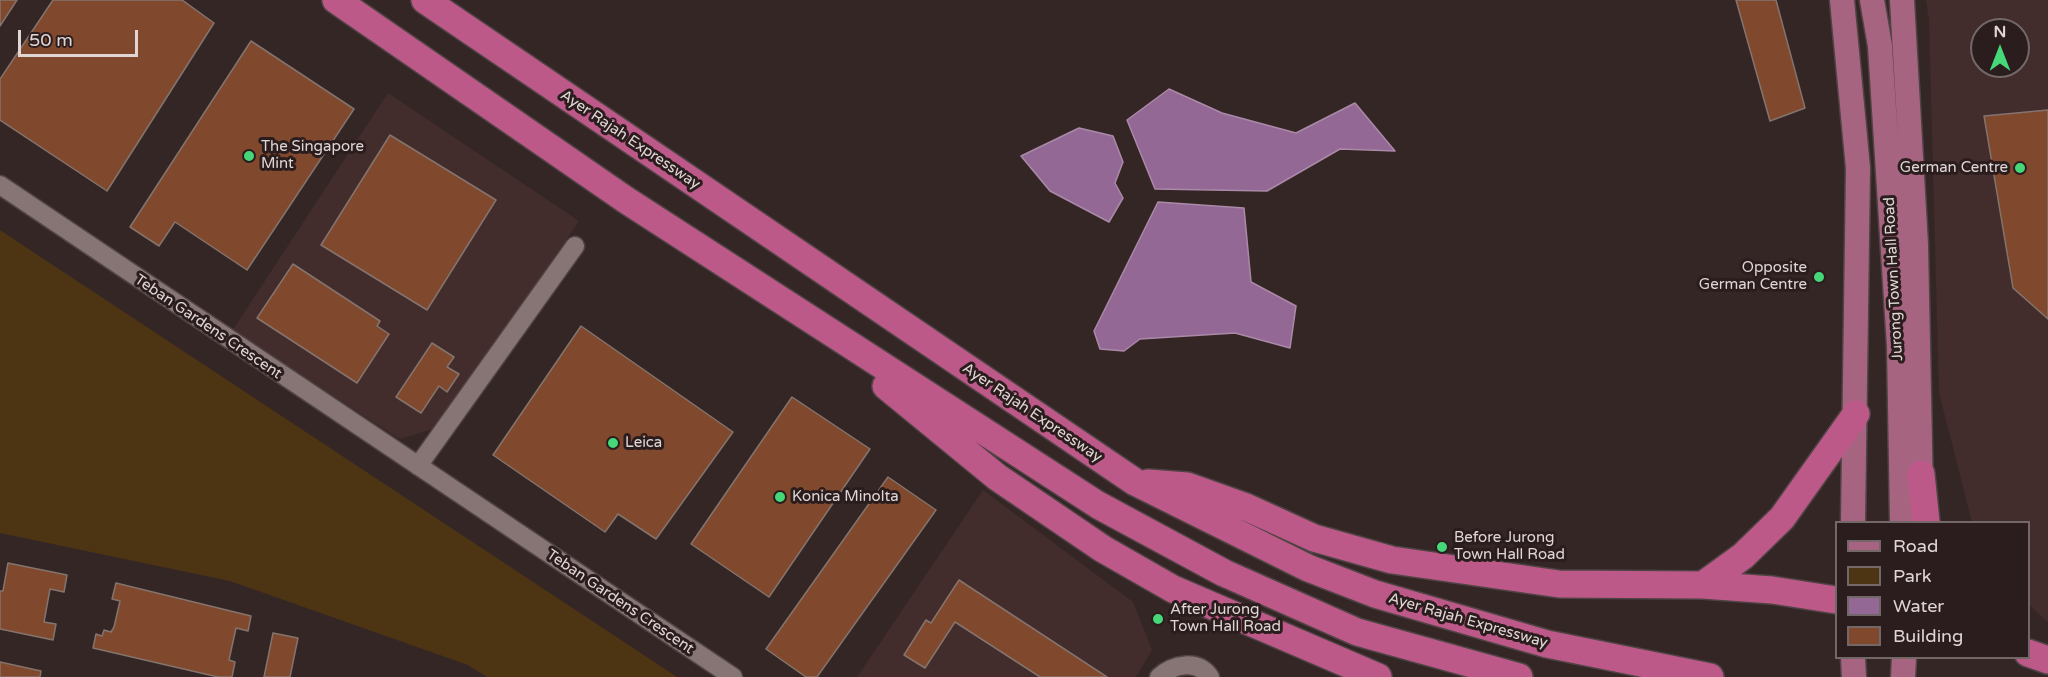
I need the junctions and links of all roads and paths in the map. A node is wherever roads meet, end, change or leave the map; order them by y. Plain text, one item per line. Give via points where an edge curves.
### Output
1 (336, 0) edge
2 (425, 0) edge
3 (1842, 0) edge
4 (1872, 0) edge
5 (1894, 0) edge
6 (1902, 0) edge
7 (1880, 46) junction
8 (0, 185) edge
9 (574, 246) dead end
10 (785, 303) junction
11 (1856, 414) junction
12 (418, 466) junction
13 (1921, 474) junction
14 (1135, 482) junction
15 (1853, 521) edge
16 (1902, 521) edge
17 (1921, 521) edge
18 (1926, 521) edge
19 (1703, 585) junction
20 (1835, 600) edge
21 (2030, 654) edge
22 (1853, 659) edge
23 (1904, 659) edge
24 (2048, 660) edge
25 (733, 677) edge
26 (1159, 677) edge
27 (1210, 677) edge
28 (1378, 677) edge
29 (1519, 677) edge
30 (1710, 677) edge
31 (1854, 677) edge
32 (1903, 677) edge

1 - 10 highway via 626,200
2 - 14 highway, Ayer Rajah Expressway
3 - 11 main road via 1858,168
4 - 7 main road, Jurong Town Hall Road
5 - 7 main road
6 - 13 main road, Jurong Town Hall Road via 1916,245
7 - 16 main road, Jurong Town Hall Road via 1899,346
8 - 12 street, Teban Gardens Crescent
9 - 12 street
10 - 28 highway via 997,477 1093,542 1173,589
10 - 29 highway via 1098,505 1224,573 1357,632
11 - 15 main road
11 - 19 highway via 1782,518 1743,556
12 - 25 street, Teban Gardens Crescent
13 - 17 main road, Jurong Town Hall Road
13 - 18 highway
14 - 19 highway via 1187,486 1314,538 1392,560 1559,584
14 - 30 highway, Ayer Rajah Expressway via 1308,568 1375,594 1547,644
19 - 20 highway
21 - 24 highway
22 - 31 main road
23 - 32 main road
26 - 27 street via 1168,669 1189,665

